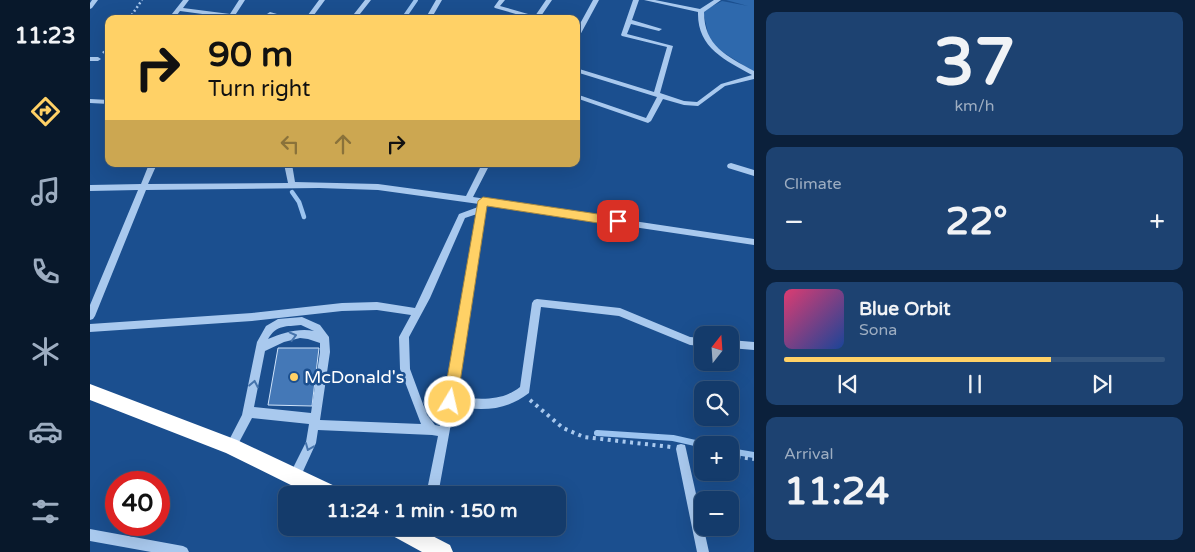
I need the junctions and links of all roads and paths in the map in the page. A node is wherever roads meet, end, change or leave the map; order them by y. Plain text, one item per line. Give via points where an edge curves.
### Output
1 (94, 0) edge
2 (142, 0) edge
3 (186, 0) edge
4 (242, 0) edge
5 (322, 0) edge
6 (368, 0) edge
7 (439, 0) edge
8 (502, 0) edge
9 (549, 0) edge
10 (596, 0) edge
11 (636, 0) edge
12 (647, 0) edge
13 (718, 0) edge
14 (90, 7) edge
15 (178, 9) junction
16 (701, 11) junction
17 (270, 14) dead end
18 (132, 15) edge
19 (174, 15) edge
20 (224, 15) edge
21 (233, 15) edge
22 (274, 15) edge
23 (311, 15) edge
24 (356, 15) edge
25 (430, 15) edge
26 (526, 15) edge
27 (539, 15) edge
28 (628, 22) junction
29 (659, 29) dead end
30 (580, 30) edge
31 (90, 59) edge
32 (98, 59) dead end
33 (580, 71) edge
34 (754, 75) edge
35 (659, 96) junction
36 (580, 97) edge
37 (90, 101) edge
38 (105, 102) edge
39 (731, 166) dead end
40 (152, 167) edge
41 (289, 167) edge
42 (484, 167) edge
43 (754, 173) edge
44 (292, 185) junction
45 (144, 187) junction
46 (90, 188) edge
47 (468, 199) junction
48 (482, 205) junction
49 (754, 242) edge
50 (416, 312) junction
51 (90, 316) edge
52 (90, 328) edge
53 (324, 341) junction
54 (694, 341) edge
55 (739, 345) edge
56 (754, 346) edge
57 (261, 348) junction
58 (90, 392) edge
59 (522, 393) junction
60 (450, 402) junction
61 (248, 412) junction
62 (314, 422) junction
63 (432, 430) junction
64 (444, 432) junction
65 (231, 446) junction
66 (681, 449) junction
67 (694, 451) edge
68 (739, 458) edge
69 (754, 460) edge
70 (295, 476) junction
71 (314, 486) edge
72 (434, 486) edge
73 (90, 535) edge
74 (426, 536) edge
75 (183, 552) edge
76 (443, 552) edge
77 (703, 552) edge

1 - 14 street
2 - 18 path
3 - 15 street
4 - 21 street
5 - 23 street
6 - 24 street
7 - 25 street
8 - 26 street via 497,7
9 - 27 street
10 - 30 street
11 - 28 street
12 - 16 street
13 - 16 street
15 - 19 street
15 - 20 street
16 - 34 street via 704,37 714,50
17 - 22 street
28 - 29 street
28 - 35 street via 624,35 670,46
31 - 32 street
33 - 35 street
34 - 35 street via 723,85 698,104
35 - 36 street via 648,121
37 - 38 street
39 - 43 street
40 - 45 street
41 - 44 street
42 - 47 street
44 - 45 street
44 - 47 street via 378,187
45 - 46 street
45 - 51 street
47 - 48 street
48 - 49 street
48 - 50 street via 462,216
48 - 60 street
50 - 52 street via 377,306 342,307
50 - 63 street via 404,337 405,369 423,418
57 -> 53 street via 274,340 302,333 315,335
53 - 57 street via 317,328 302,321 278,323 268,330
53 - 62 street
54 - 59 street via 620,312 537,303
55 - 56 street
61 -> 57 street
58 - 65 highway
59 - 60 street via 494,405
59 - 66 path via 563,428 584,437
60 - 64 street
61 - 62 street
61 - 65 street
62 - 63 street
62 -> 70 street via 311,443
63 - 64 street
64 - 72 street
65 - 70 highway
66 - 67 path
66 - 77 street
68 - 69 path
70 - 71 highway
73 - 75 street
74 - 76 highway

